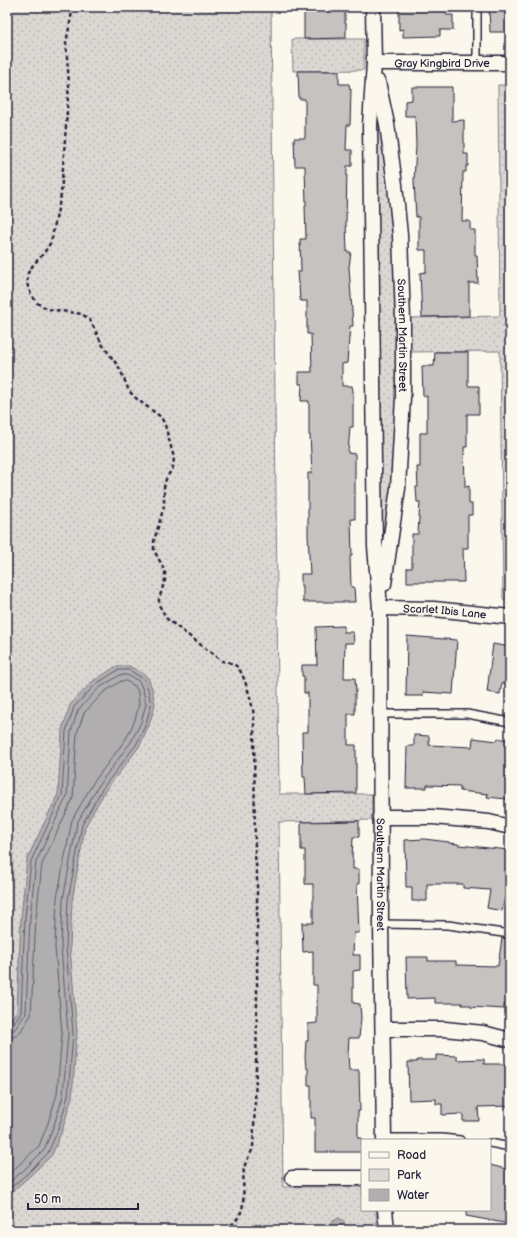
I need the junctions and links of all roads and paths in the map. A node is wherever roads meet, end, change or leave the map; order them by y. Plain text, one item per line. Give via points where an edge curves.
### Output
1 (73, 7) edge
2 (373, 7) edge
3 (477, 7) edge
4 (374, 63) junction
5 (477, 64) junction
6 (510, 64) edge
7 (380, 608) junction
8 (510, 617) edge
9 (380, 714) junction
10 (510, 722) edge
11 (380, 817) junction
12 (510, 827) edge
13 (381, 924) junction
14 (510, 934) edge
15 (383, 1029) junction
16 (510, 1040) edge
17 (384, 1139) edge
18 (451, 1139) edge
19 (491, 1143) edge
20 (510, 1147) edge
21 (292, 1178) dead end
22 (361, 1178) edge
23 (385, 1211) edge
24 (224, 1230) edge
25 (387, 1230) edge

1 - 24 path via 66,43 69,84 61,195 51,242 28,273 27,284 37,303 48,309 82,314 90,320 102,344 120,369 130,391 161,417 174,458 173,467 166,478 164,506 154,541 154,550 165,571 158,605 167,619 222,661 232,663 239,669 253,707 257,874 256,1096 253,1147 244,1169 243,1207 232,1225
2 - 4 street, Southern Martin Street
3 - 5 lane
4 - 5 street, Gray Kingbird Drive
4 - 7 street, Southern Martin Street via 370,133 375,546
4 - 7 street, Southern Martin Street via 387,124 395,185 400,235 403,320 403,397 398,488
5 - 6 street, Gray Kingbird Drive
7 - 8 street, Scarlet Ibis Lane via 434,609
7 - 9 street, Southern Martin Street
9 - 10 lane via 468,714
9 - 11 street, Southern Martin Street
11 - 12 street via 433,817 489,822
11 - 13 street, Southern Martin Street
13 - 14 lane via 448,925
13 - 15 street, Southern Martin Street
15 - 16 street via 444,1029 483,1033
15 - 17 street, Southern Martin Street
17 - 18 lane
19 - 20 lane
21 - 22 street
23 - 25 street

